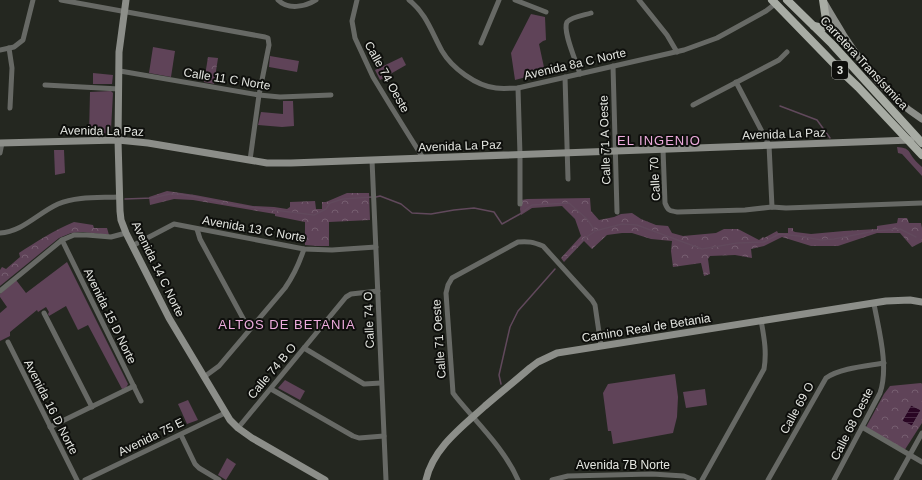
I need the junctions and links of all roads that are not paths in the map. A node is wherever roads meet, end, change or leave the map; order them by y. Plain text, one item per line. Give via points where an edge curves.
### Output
1 (33, 0) edge
2 (61, 0) edge
3 (126, 0) edge
4 (278, 0) edge
5 (316, 0) edge
6 (357, 0) edge
7 (408, 0) edge
8 (499, 0) edge
9 (515, 0) edge
10 (638, 0) edge
11 (787, 0) edge
12 (823, 0) edge
13 (773, 2) edge
14 (124, 12) junction
15 (546, 12) dead end
16 (591, 13) dead end
17 (814, 26) junction
18 (482, 43) dead end
19 (9, 48) junction
20 (0, 50) edge
21 (677, 52) junction
22 (787, 52) dead end
23 (613, 66) junction
24 (120, 71) junction
25 (580, 74) junction
26 (565, 77) junction
27 (736, 82) junction
28 (44, 85) dead end
29 (518, 88) junction
30 (119, 89) junction
31 (259, 95) junction
32 (331, 95) dead end
33 (693, 105) dead end
34 (10, 108) dead end
35 (922, 119) edge
36 (118, 140) junction
37 (908, 140) junction
38 (921, 140) edge
39 (1, 143) edge
40 (769, 145) junction
41 (663, 149) junction
42 (615, 151) junction
43 (0, 153) edge
44 (567, 153) junction
45 (520, 155) junction
46 (922, 155) edge
47 (423, 158) junction
48 (250, 160) junction
49 (372, 160) junction
50 (568, 179) dead end
51 (119, 196) junction
52 (922, 203) edge
53 (520, 204) dead end
54 (772, 207) junction
55 (617, 212) dead end
56 (197, 229) junction
57 (0, 233) edge
58 (126, 233) junction
59 (62, 240) junction
60 (132, 246) junction
61 (376, 247) junction
62 (304, 249) junction
63 (0, 291) edge
64 (378, 291) junction
65 (922, 302) edge
66 (874, 304) junction
67 (44, 313) dead end
68 (761, 320) junction
69 (251, 328) junction
70 (8, 342) dead end
71 (601, 346) junction
72 (304, 348) junction
73 (884, 363) junction
74 (204, 377) junction
75 (381, 383) junction
76 (134, 386) junction
77 (271, 389) junction
78 (141, 401) dead end
79 (92, 407) junction
80 (226, 413) junction
81 (472, 417) junction
82 (50, 427) junction
83 (238, 428) junction
84 (862, 428) junction
85 (922, 433) edge
86 (180, 434) junction
87 (384, 436) junction
88 (910, 455) junction
89 (922, 462) edge
90 (77, 480) edge
91 (85, 480) edge
92 (219, 480) edge
93 (325, 480) edge
94 (386, 480) edge
95 (426, 480) edge
96 (518, 480) edge
97 (552, 480) edge
98 (694, 480) edge
99 (702, 480) edge
100 (768, 480) edge
101 (834, 480) edge
102 (896, 480) edge

1 - 19 street via 22,40
2 - 14 street
3 - 14 street, Avenida 14 C Norte
4 - 5 street via 290,6
6 - 47 street, Calle 74 Oeste via 352,21 355,38 373,77
7 - 29 street, Avenida 8a C Norte via 419,9 442,51 455,67 485,85 495,88
8 - 18 street
9 - 15 street
10 - 21 street via 667,35
11 - 17 main road, Carretera Transístmica / 3
12 - 17 main road via 826,26
12 - 35 street via 854,52 872,75 896,100
13 - 21 street, Avenida 8a C Norte via 766,11 717,38
13 - 37 main road, Carretera Transístmica / 3
14 - 24 street, Avenida 14 C Norte
14 - 31 street via 268,38 269,45
16 - 25 street via 572,18 566,29
17 - 38 main road, Carretera Transístmica / 3
19 - 20 street
19 - 34 street via 12,68
21 - 23 street, Avenida 8a C Norte
22 - 27 street via 779,60
23 - 25 street, Avenida 8a C Norte
23 - 42 street, Calle 71 A Oeste
24 - 30 street, Avenida 14 C Norte
24 - 31 street, Calle 11 C Norte
25 - 26 street, Avenida 8a C Norte
26 - 29 street, Avenida 8a C Norte
26 - 44 street
27 - 33 street
27 - 40 street
28 - 30 street
29 - 45 street
30 - 36 street, Avenida 14 C Norte
31 - 32 street, Calle 11 C Norte
31 - 48 street
36 - 39 street, Avenida La Paz
36 - 48 street, Avenida La Paz
36 - 51 street, Avenida 14 C Norte
37 - 38 street, Avenida La Paz
37 - 40 street, Avenida La Paz
37 - 46 main road, Carretera Transístmica / 3
39 - 43 street
40 - 41 street, Avenida La Paz
40 - 54 street
41 - 42 street, Avenida La Paz
41 - 54 street, Calle 70 via 665,203 671,211
42 - 44 street, Avenida La Paz
42 - 55 street, Calle 71 A Oeste
44 - 45 street, Avenida La Paz
44 - 50 street
45 - 47 street, Avenida La Paz
45 - 53 street
47 - 49 street, Avenida La Paz
48 - 49 street, Avenida La Paz via 267,163
49 - 61 street, Calle 74 O
51 - 57 street via 66,201 16,229
51 - 58 street, Avenida 14 C Norte via 121,220
52 - 54 street
56 - 60 street, Avenida 13 C Norte via 174,224
56 - 62 street, Avenida 13 C Norte
56 - 69 street via 245,322
58 - 59 street via 111,237 74,235
58 - 60 street, Avenida 14 C Norte
59 - 63 street
59 - 76 street, Avenida 15 D Norte
60 - 74 street, Avenida 14 C Norte via 169,318
61 - 62 street, Avenida 13 C Norte
61 - 64 street, Calle 74 O
62 - 69 street via 299,265 285,288
64 - 72 street, Calle 74 B O via 351,294 346,297
64 - 75 street, Calle 74 O
65 - 66 street, Camino Real de Betania via 898,300
66 - 68 street, Camino Real de Betania
66 - 73 street, Calle 68 Oeste
67 - 79 street
68 - 71 street, Camino Real de Betania
68 - 99 street via 766,358 764,369
69 - 74 street via 219,366
70 - 82 street, Avenida 16 D Norte
71 - 81 street, Camino Real de Betania via 557,353 538,362
71 - 81 street, Calle 71 Oeste via 595,305 543,246 528,241 518,242 456,275 448,285 446,294 453,393
72 - 75 street via 364,384
72 - 77 street, Calle 74 B O
73 - 84 street, Calle 68 Oeste via 882,389
73 - 100 street, Calle 69 O via 834,373 826,378
74 - 80 street, Avenida 14 C Norte
75 - 87 street, Calle 74 O
76 - 78 street, Avenida 15 D Norte
76 - 79 street
77 - 83 street, Calle 74 B O
77 - 87 street via 353,436
79 - 82 street
80 - 83 street, Avenida 14 C Norte
80 - 86 street, Avenida 75 E
81 - 95 street, Camino Real de Betania via 440,450 432,462
81 - 96 street, Calle 71 Oeste via 506,457
82 - 90 street, Avenida 16 D Norte
83 - 93 street, Avenida 14 C Norte
84 - 88 street
84 - 101 street, Calle 68 Oeste
85 - 88 street
86 - 91 street, Avenida 75 E
86 - 92 street via 195,464
87 - 94 street, Calle 74 O
88 - 89 street
88 - 102 street
97 - 98 street, Avenida 7B Norte via 568,476 652,474 684,476

